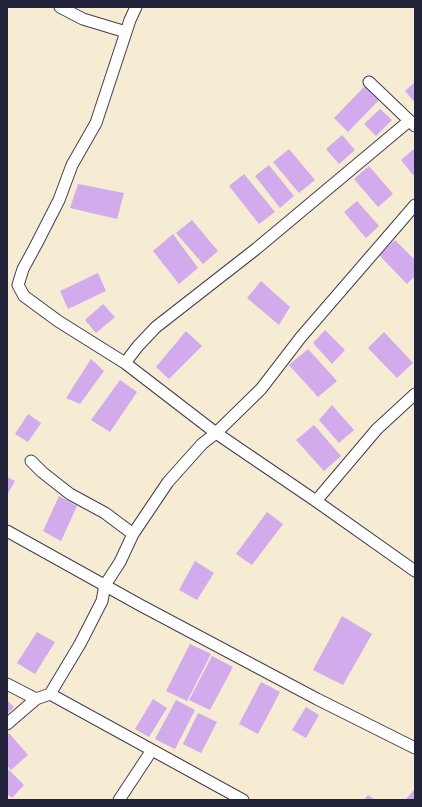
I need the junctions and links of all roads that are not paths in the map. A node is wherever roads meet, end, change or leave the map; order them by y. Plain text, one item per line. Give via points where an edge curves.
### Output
1 (60, 7) edge
2 (136, 7) edge
3 (126, 32) junction
4 (369, 82) dead end
5 (412, 123) edge
6 (415, 205) edge
7 (124, 363) junction
8 (415, 394) edge
9 (216, 434) junction
10 (31, 461) dead end
11 (316, 501) junction
12 (7, 532) edge
13 (133, 534) junction
14 (415, 570) edge
15 (105, 585) junction
16 (7, 684) edge
17 (50, 694) junction
18 (36, 699) junction
19 (7, 724) edge
20 (415, 748) edge
21 (152, 750) junction
22 (120, 800) edge
23 (243, 800) edge

1 - 3 street via 83,19
2 - 3 street
3 - 7 street via 96,123 72,165 59,200 23,269 18,285 24,296
4 - 5 street
5 - 7 street via 156,328
6 - 9 street via 301,336 261,389
7 - 9 street
8 - 11 street via 377,429
9 - 11 street
9 - 13 street via 202,444 168,482
10 - 13 street via 70,494 105,513
11 - 14 street
12 - 15 street
13 - 15 street via 120,562
15 - 17 street via 102,601
15 - 20 street via 317,699
16 - 18 street
17 - 18 street
17 - 21 street
18 - 19 street
21 - 22 street
21 - 23 street

